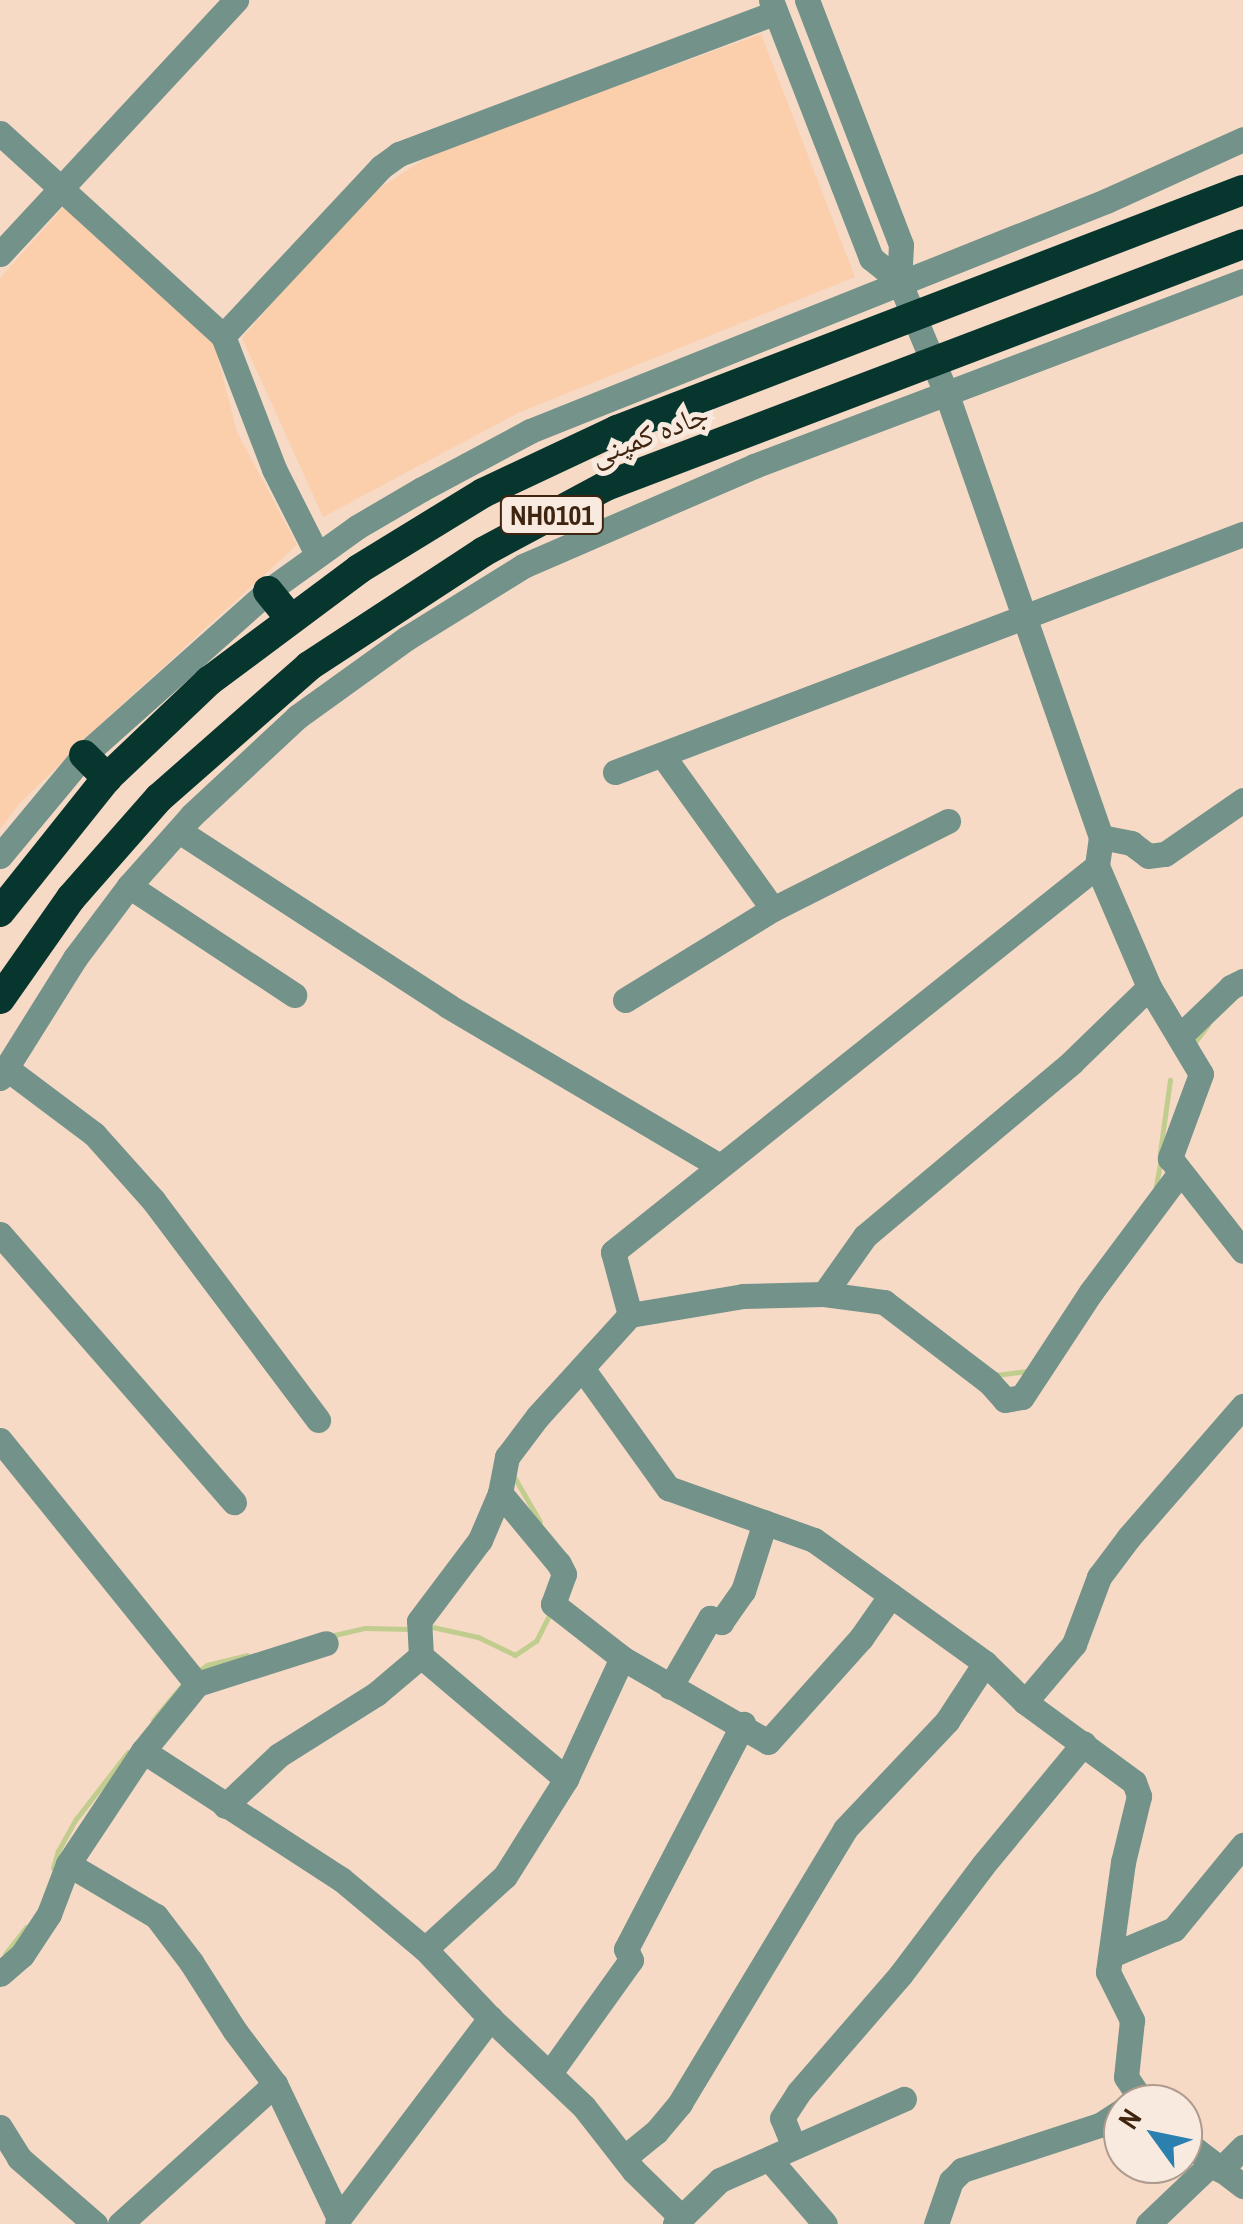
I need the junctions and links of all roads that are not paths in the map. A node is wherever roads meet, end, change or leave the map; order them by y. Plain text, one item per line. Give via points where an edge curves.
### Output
1 (236, 0) edge
2 (807, 0) edge
3 (773, 6) edge
4 (0, 134) edge
5 (1243, 139) edge
6 (60, 188) junction
7 (1243, 190) edge
8 (1243, 244) edge
9 (0, 254) edge
10 (899, 281) junction
11 (1243, 281) edge
12 (914, 317) junction
13 (223, 336) junction
14 (934, 364) junction
15 (947, 395) junction
16 (1243, 534) edge
17 (317, 554) junction
18 (268, 590) junction
19 (290, 618) junction
20 (1028, 618) junction
21 (84, 756) junction
22 (663, 756) junction
23 (615, 772) dead end
24 (107, 778) junction
25 (1243, 800) edge
26 (948, 822) dead end
27 (179, 831) junction
28 (1101, 837) junction
29 (0, 856) edge
30 (1097, 866) junction
31 (129, 886) junction
32 (773, 909) junction
33 (0, 912) edge
34 (1243, 982) edge
35 (1148, 987) junction
36 (294, 995) dead end
37 (0, 999) edge
38 (624, 1000) dead end
39 (1181, 1035) junction
40 (3, 1073) edge
41 (718, 1165) junction
42 (1179, 1174) junction
43 (0, 1234) edge
44 (1243, 1251) edge
45 (824, 1294) junction
46 (630, 1315) junction
47 (582, 1368) junction
48 (1243, 1406) edge
49 (318, 1420) dead end
50 (0, 1440) edge
51 (500, 1493) junction
52 (234, 1502) dead end
53 (765, 1522) junction
54 (891, 1595) junction
55 (326, 1643) dead end
56 (421, 1656) junction
57 (622, 1658) junction
58 (984, 1663) junction
59 (189, 1675) junction
60 (670, 1687) junction
61 (1025, 1702) junction
62 (744, 1724) junction
63 (1084, 1744) junction
64 (143, 1751) junction
65 (566, 1779) junction
66 (226, 1806) junction
67 (1243, 1845) edge
68 (68, 1864) junction
69 (425, 1949) junction
70 (1114, 1954) junction
71 (0, 1974) edge
72 (490, 2018) junction
73 (550, 2073) junction
74 (275, 2084) junction
75 (1128, 2084) edge
76 (904, 2099) dead end
77 (1103, 2123) edge
78 (0, 2127) edge
79 (794, 2146) junction
80 (1243, 2147) edge
81 (1203, 2156) edge
82 (625, 2157) junction
83 (770, 2160) junction
84 (1216, 2167) junction
85 (1243, 2186) edge
86 (677, 2220) edge
87 (338, 2221) edge
88 (95, 2224) edge
89 (120, 2224) edge
90 (825, 2224) edge
91 (936, 2224) edge
92 (1148, 2224) edge

1 - 6 street
2 - 10 street via 901,245
3 - 10 street via 871,258
3 - 13 street via 400,154
4 - 6 street
5 - 10 street via 1106,201
6 - 9 street
6 - 13 street
7 - 12 highway, جاده کمپنی / NH0101
8 - 14 highway, جاده کمپنی / NH0101
10 - 12 street
10 - 17 street via 530,431
11 - 15 street
12 - 14 street
12 - 19 highway, جاده کمپنی / NH0101 via 616,430 500,485
13 - 17 street via 274,469
14 - 15 street
14 - 37 highway, جاده کمپنی / NH0101 via 606,486 373,620 309,666 158,798 72,898
15 - 20 street
15 - 27 street via 754,466 523,566 298,718
16 - 20 street
17 - 18 street
18 - 19 highway
18 - 21 street
19 - 24 highway, جاده کمپنی / NH0101 via 209,682
20 - 22 street
20 - 28 street
21 - 24 highway
21 - 29 street
22 - 23 street
22 - 32 street
24 - 33 highway, جاده کمپنی / NH0101
25 - 28 street via 1165,854 1148,856 1130,843
26 - 32 street
27 - 31 street
27 - 41 street via 448,1006
28 - 30 street
30 - 35 street
30 - 41 street
31 - 36 street
31 - 40 street
32 - 38 street
34 - 39 street
35 - 39 street
35 - 45 street via 1072,1062 865,1236
39 - 42 street via 1200,1074 1170,1158
40 - 49 street via 94,1134 154,1200
41 - 46 street via 613,1252
42 - 44 street
42 - 45 street via 1022,1397 1005,1400 884,1302
43 - 52 street
45 - 46 street via 743,1296
46 - 47 street
47 - 51 street via 507,1457
47 - 53 street via 668,1488
48 - 61 street via 1128,1537 1099,1577 1074,1644
50 - 59 street
51 - 56 street via 480,1540 419,1620
51 - 57 street via 560,1564 562,1611
53 - 54 street via 814,1540
53 - 60 street via 743,1591 721,1622 710,1618
54 - 58 street
54 - 62 street via 771,1743
55 - 59 street
56 - 65 street
56 - 66 street via 376,1694 279,1755
57 - 60 street
57 - 65 street
58 - 61 street
58 - 82 street via 948,1722 845,1829 680,2103
59 - 64 street
60 - 62 street
61 - 63 street
62 - 73 street via 626,1949 632,1960
63 - 70 street via 1134,1782 1139,1796 1123,1862
63 - 79 street via 798,2093 782,2118
64 - 66 street
64 - 68 street
65 - 69 street via 505,1876
66 - 69 street via 341,1880
67 - 70 street via 1174,1929
68 - 71 street via 50,1914
68 - 74 street via 156,1916
69 - 72 street
70 - 75 street via 1108,1972 1132,2020
72 - 73 street
72 - 87 street
73 - 82 street
74 - 87 street
74 - 89 street
76 - 79 street
77 - 91 street via 962,2170 951,2181
78 - 88 street via 19,2158
79 - 83 street
80 - 84 street
81 - 84 street
82 - 86 street
83 - 86 street via 720,2180
83 - 90 street
84 - 85 street
84 - 92 street

